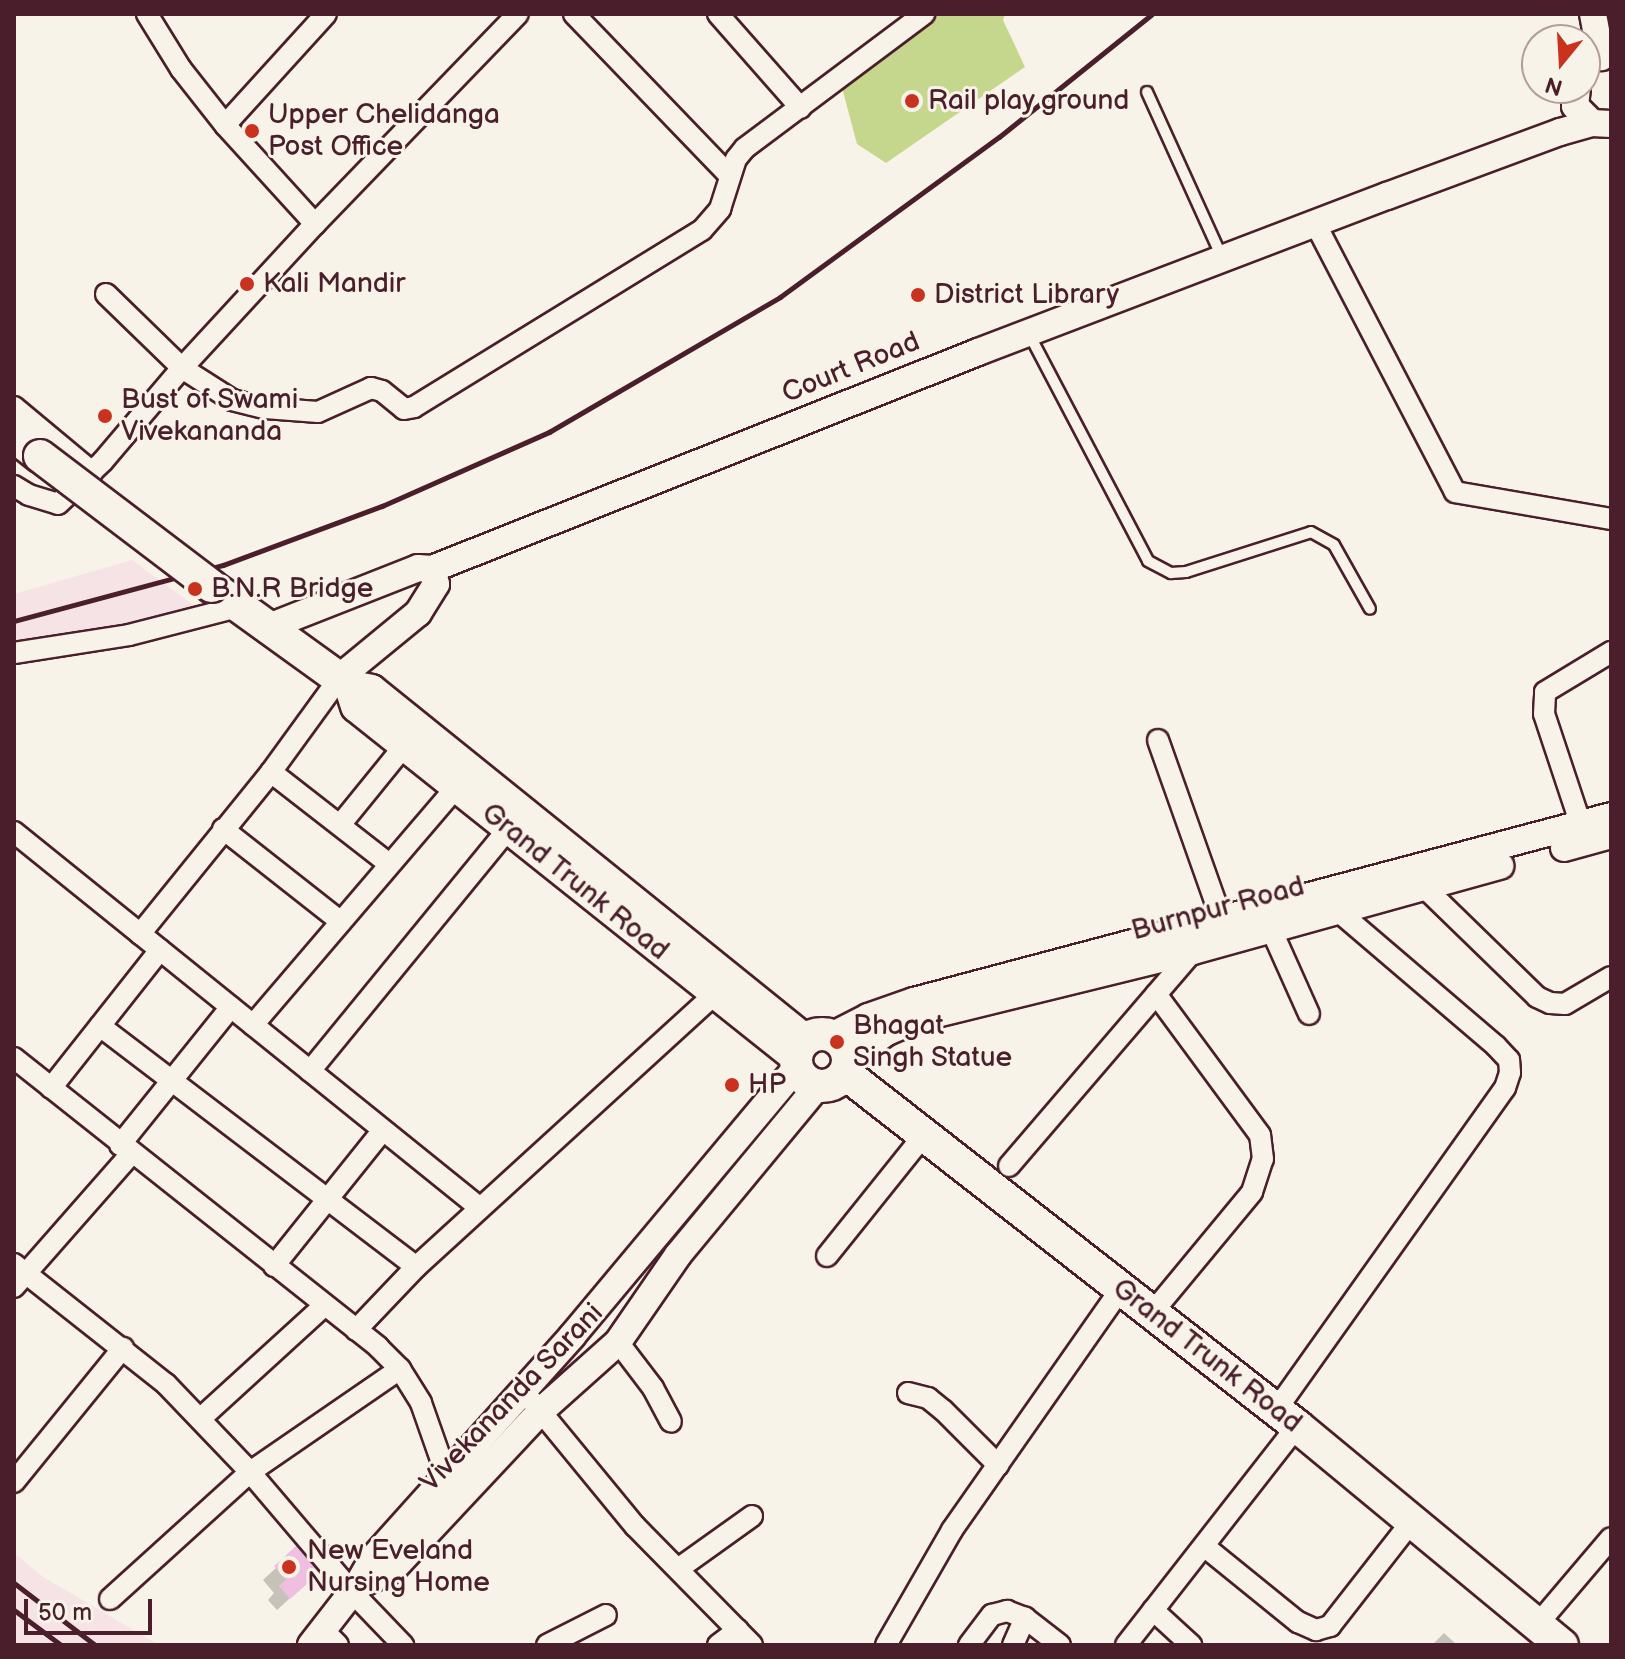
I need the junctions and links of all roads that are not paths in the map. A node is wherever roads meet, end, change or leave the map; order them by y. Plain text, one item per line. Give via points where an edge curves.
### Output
1 (147, 14) edge
2 (326, 14) edge
3 (518, 14) edge
4 (574, 14) edge
5 (718, 14) edge
6 (923, 14) edge
7 (1147, 92) dead end
8 (1575, 104) edge
9 (801, 108) junction
10 (1602, 124) edge
11 (225, 125) junction
12 (730, 176) junction
13 (1315, 223) junction
14 (315, 224) junction
15 (1223, 258) junction
16 (106, 294) dead end
17 (1028, 333) junction
18 (182, 368) junction
19 (14, 407) edge
20 (14, 436) edge
21 (98, 467) junction
22 (14, 486) edge
23 (1611, 519) edge
24 (432, 569) junction
25 (227, 596) junction
26 (1370, 609) dead end
27 (271, 626) junction
28 (1611, 652) edge
29 (14, 653) edge
30 (350, 690) junction
31 (1158, 740) dead end
32 (405, 745) junction
33 (271, 772) junction
34 (456, 787) junction
35 (1611, 816) edge
36 (340, 825) junction
37 (1581, 825) junction
38 (223, 829) junction
39 (508, 829) junction
40 (14, 832) edge
41 (1611, 835) edge
42 (389, 864) junction
43 (1424, 887) junction
44 (1338, 911) junction
45 (1222, 921) junction
46 (341, 922) junction
47 (1271, 929) junction
48 (140, 934) junction
49 (160, 950) junction
50 (1193, 951) junction
51 (1611, 977) edge
52 (715, 994) junction
53 (1156, 994) junction
54 (231, 1007) junction
55 (1309, 1014) dead end
56 (253, 1025) junction
57 (100, 1026) junction
58 (14, 1058) edge
59 (820, 1060) junction
60 (310, 1071) junction
61 (174, 1082) junction
62 (51, 1088) junction
63 (383, 1130) junction
64 (924, 1135) junction
65 (125, 1150) junction
66 (1009, 1166) dead end
67 (327, 1199) junction
68 (480, 1208) junction
69 (827, 1256) dead end
70 (274, 1266) junction
71 (416, 1267) junction
72 (18, 1274) edge
73 (1121, 1289) junction
74 (325, 1305) junction
75 (1152, 1313) junction
76 (356, 1330) junction
77 (618, 1342) junction
78 (123, 1348) junction
79 (400, 1369) junction
80 (523, 1392) junction
81 (908, 1393) dead end
82 (542, 1410) junction
83 (1287, 1418) junction
84 (200, 1419) junction
85 (671, 1422) dead end
86 (998, 1465) junction
87 (250, 1472) junction
88 (447, 1477) junction
89 (14, 1482) edge
90 (752, 1516) dead end
91 (1412, 1521) junction
92 (1611, 1538) edge
93 (1204, 1546) junction
94 (678, 1569) junction
95 (355, 1589) junction
96 (110, 1599) dead end
97 (1153, 1610) junction
98 (606, 1615) dead end
99 (1025, 1618) junction
100 (1537, 1625) junction
101 (745, 1637) edge
102 (324, 1640) edge
103 (403, 1645) edge
104 (547, 1645) edge
105 (718, 1645) edge
106 (886, 1645) edge
107 (969, 1645) edge
108 (1013, 1645) edge
109 (1060, 1645) edge
110 (1126, 1645) edge
111 (1191, 1645) edge
112 (1562, 1645) edge

1 - 11 street
2 - 11 street
3 - 14 street
4 - 12 street
5 - 9 street
6 - 9 street
7 - 15 lane
8 - 10 street
9 - 12 street via 745,148
10 - 13 street, Court Road
11 - 14 street
12 - 18 street via 720,209 702,230 414,407 404,409 371,388 318,412 246,405
13 - 15 street, Court Road
13 - 23 street via 1455,492
14 - 18 street
15 - 17 street, Court Road
16 - 18 street
17 - 24 street, Court Road
17 - 26 lane via 1148,561 1171,573 1186,572 1311,532 1334,545
18 - 21 street
19 - 21 street
20 - 25 main road, bridge
21 - 22 street via 58,504
24 - 27 street, Court Road via 418,568
24 - 30 street via 436,584 424,607
25 - 27 main road
25 - 29 street via 129,635
27 - 30 main road
28 - 37 street via 1545,692 1544,714
30 - 32 main road, Grand Trunk Road
30 - 33 street
30 - 59 main road, Grand Trunk Road
31 - 45 street
32 - 34 main road, Grand Trunk Road
32 - 36 street
33 - 36 street
33 - 38 street
34 - 39 main road, Grand Trunk Road
34 - 42 street
35 - 37 street
36 - 42 street
37 - 45 street
38 - 46 street
38 - 48 street
39 - 52 main road, Grand Trunk Road
39 - 60 street
40 - 48 street
41 - 43 street, Burnpur Road
42 - 46 street
43 - 44 street, Burnpur Road
43 - 51 street via 1537,997 1565,1004
44 - 47 street, Burnpur Road
44 - 83 street via 1496,1046 1509,1060 1510,1073
45 - 59 street via 914,1001 868,1017
46 - 56 street
47 - 50 street, Burnpur Road
47 - 55 street
48 - 49 street
49 - 54 street
49 - 57 street
50 - 53 street
50 - 59 street, Burnpur Road via 920,1018
52 - 59 main road, Grand Trunk Road
52 - 68 street
53 - 66 street
53 - 75 street via 1260,1135 1263,1159 1252,1192
54 - 56 street
54 - 61 street
56 - 60 street
57 - 61 street
57 - 62 street
58 - 62 street
59 - 64 main road, Grand Trunk Road
59 - 77 street, Vivekananda Sarani
59 - 80 street, Vivekananda Sarani
60 - 63 street
61 - 65 street
61 - 67 street
62 - 65 street
63 - 67 street
63 - 68 street
64 - 69 street
64 - 73 main road, Grand Trunk Road
65 - 70 street
65 - 72 street
67 - 70 street
67 - 71 street
68 - 71 street
70 - 74 street
71 - 76 street
72 - 78 street
73 - 75 main road, Grand Trunk Road
73 - 86 street
74 - 76 street
74 - 84 street
75 - 83 main road, Grand Trunk Road
76 - 79 street
77 - 82 street, Vivekananda Sarani
77 - 85 street
78 - 84 street
78 - 89 street
79 - 87 street
79 - 88 street via 421,1403
80 - 82 street
80 - 88 street, Vivekananda Sarani
81 - 86 street via 928,1398
82 - 94 street via 611,1498
82 - 95 street, Vivekananda Sarani via 393,1569
83 - 91 main road, Grand Trunk Road
83 - 93 street
84 - 87 street
86 - 106 street via 952,1530
87 - 95 street
87 - 96 street
88 - 95 street, Vivekananda Sarani via 374,1557
90 - 94 street
91 - 93 street via 1330,1626 1316,1630 1298,1622
91 - 100 main road, Grand Trunk Road
92 - 100 street
93 - 97 street
94 - 101 street
95 - 102 street, Vivekananda Sarani
95 - 103 street
97 - 110 street
97 - 111 street
98 - 104 street
99 - 107 street via 1007,1611 992,1615
99 - 108 street
99 - 109 street
100 - 112 main road, Grand Trunk Road
101 - 105 street

